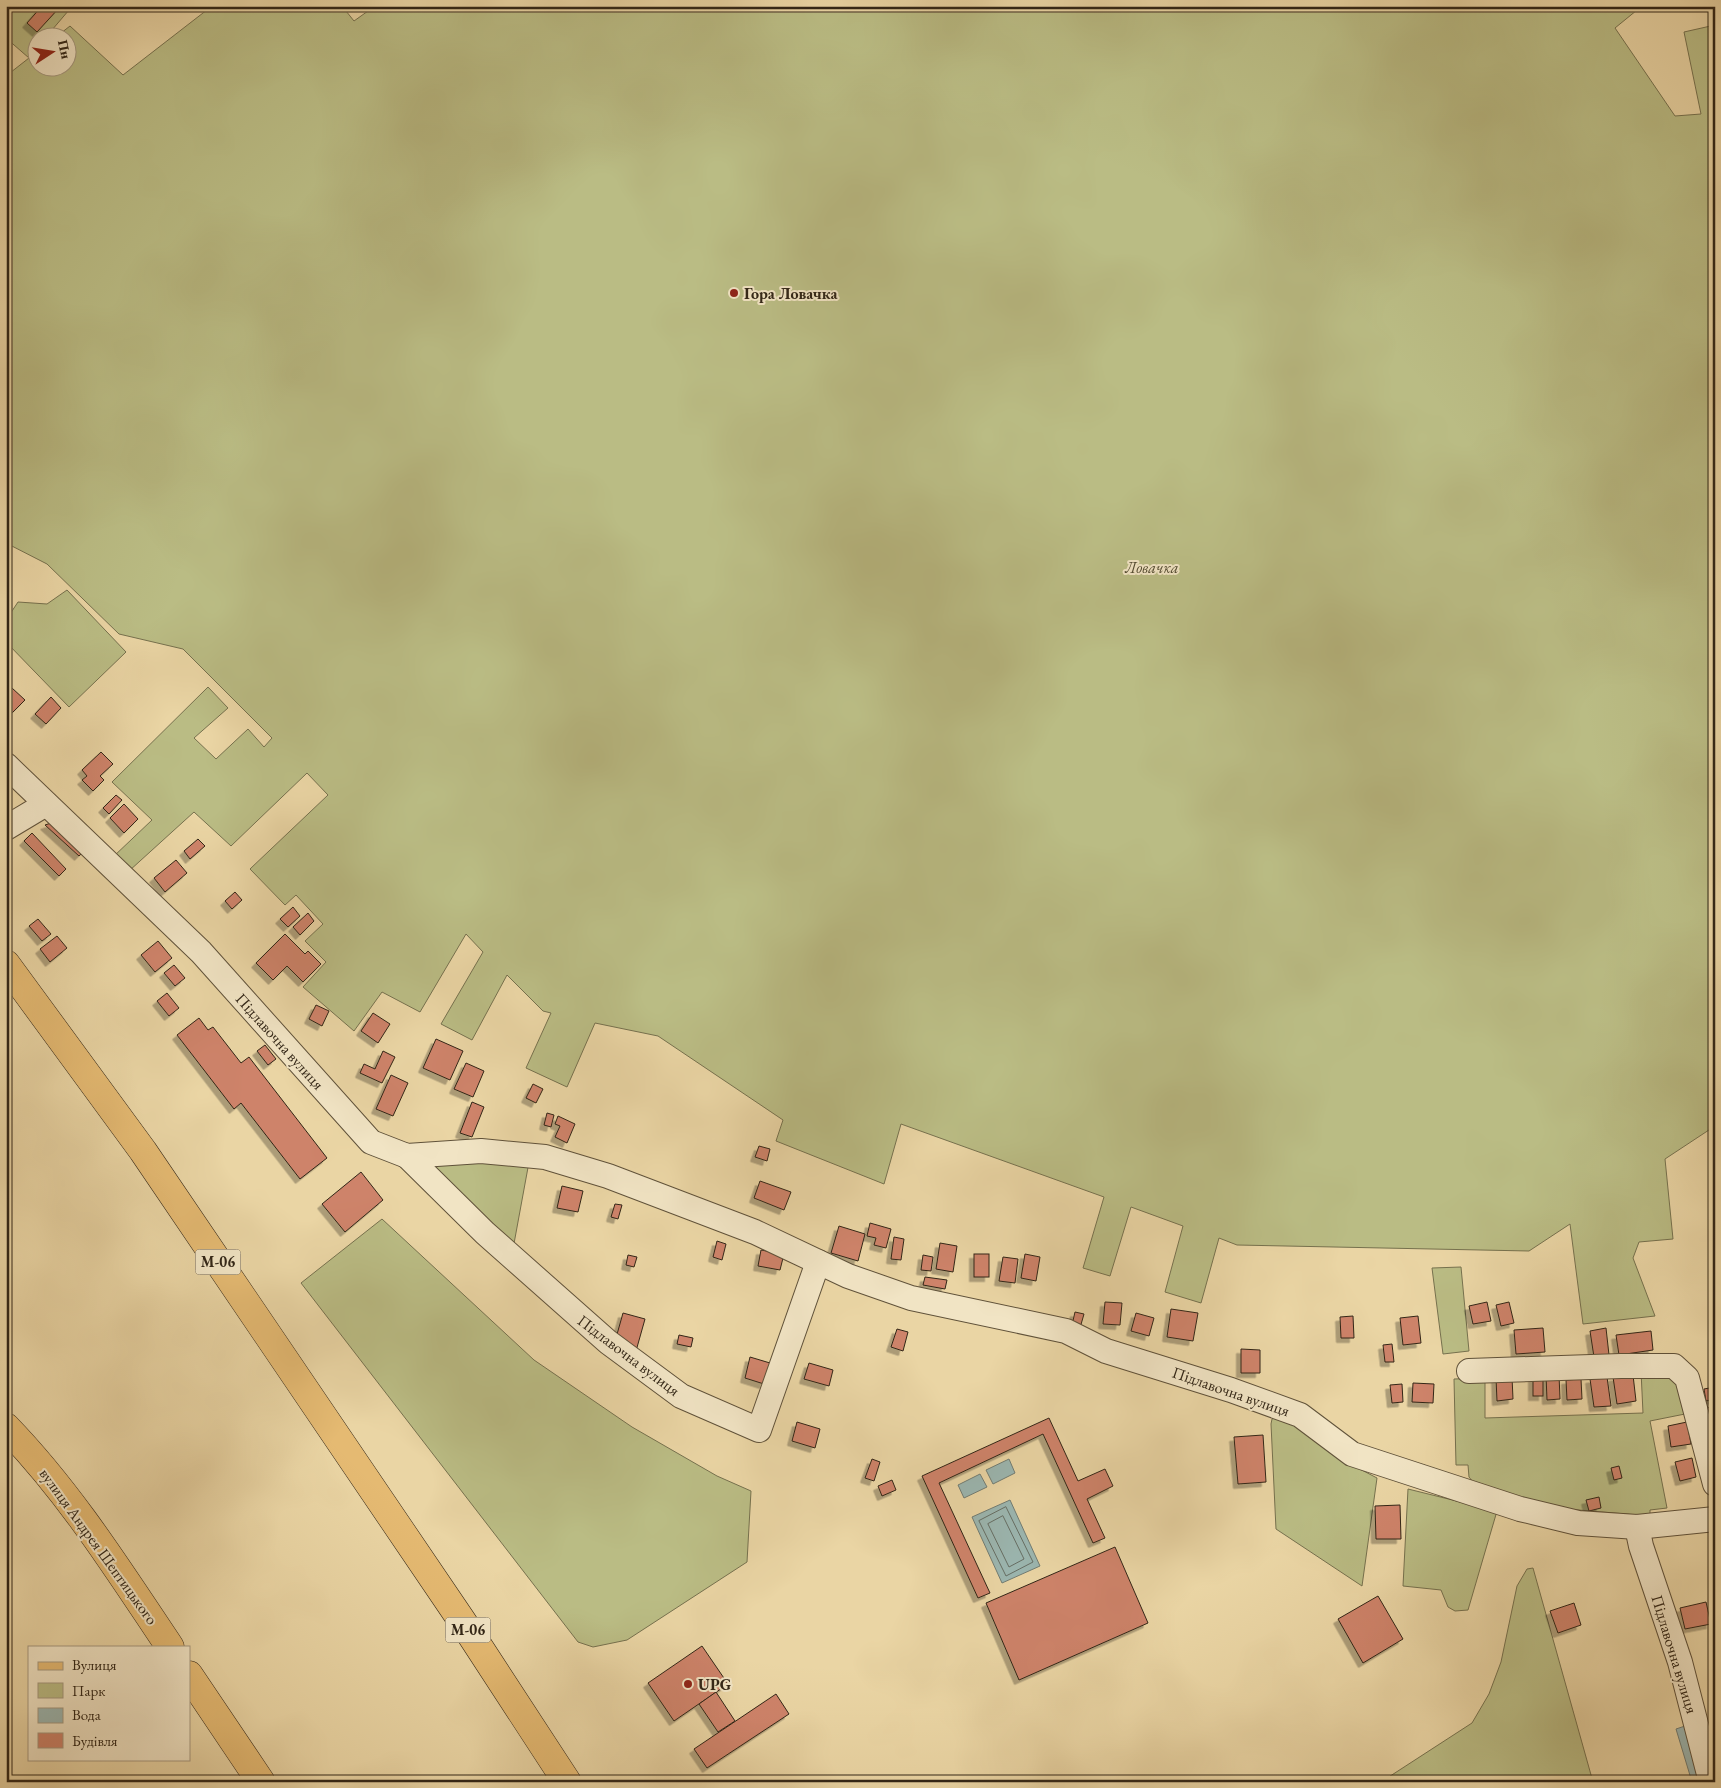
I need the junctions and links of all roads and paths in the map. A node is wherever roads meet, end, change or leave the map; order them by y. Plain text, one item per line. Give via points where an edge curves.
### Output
1 (6, 765) edge
2 (46, 804) junction
3 (6, 828) edge
4 (6, 964) edge
5 (407, 1156) junction
6 (818, 1262) junction
7 (1469, 1371) dead end
8 (6, 1427) edge
9 (16, 1444) edge
10 (1715, 1484) edge
11 (1715, 1520) edge
12 (1637, 1527) junction
13 (169, 1646) edge
14 (190, 1676) edge
15 (261, 1782) edge
16 (567, 1782) edge
17 (1711, 1782) edge

1 - 2 street, Підлавочна вулиця
2 - 3 street
2 - 5 street, Підлавочна вулиця via 200,952 371,1142
4 - 16 main road, М-06 via 143,1151 462,1620
5 - 6 street, Підлавочна вулиця via 481,1151 545,1157 608,1176 755,1232
5 - 6 street, Підлавочна вулиця via 485,1233 608,1342 681,1396 759,1430
6 - 12 street, Підлавочна вулиця via 911,1298 1066,1331 1106,1351 1300,1415 1352,1454 1451,1488 1578,1524
7 - 10 street via 1674,1366 1687,1378
8 - 9 main road, вулиця Андрея Шептицького
9 - 13 main road, вулиця Андрея Шептицького via 83,1518
11 - 12 street, Підлавочна вулиця
12 - 17 street, Підлавочна вулиця via 1680,1662
14 - 15 main road

